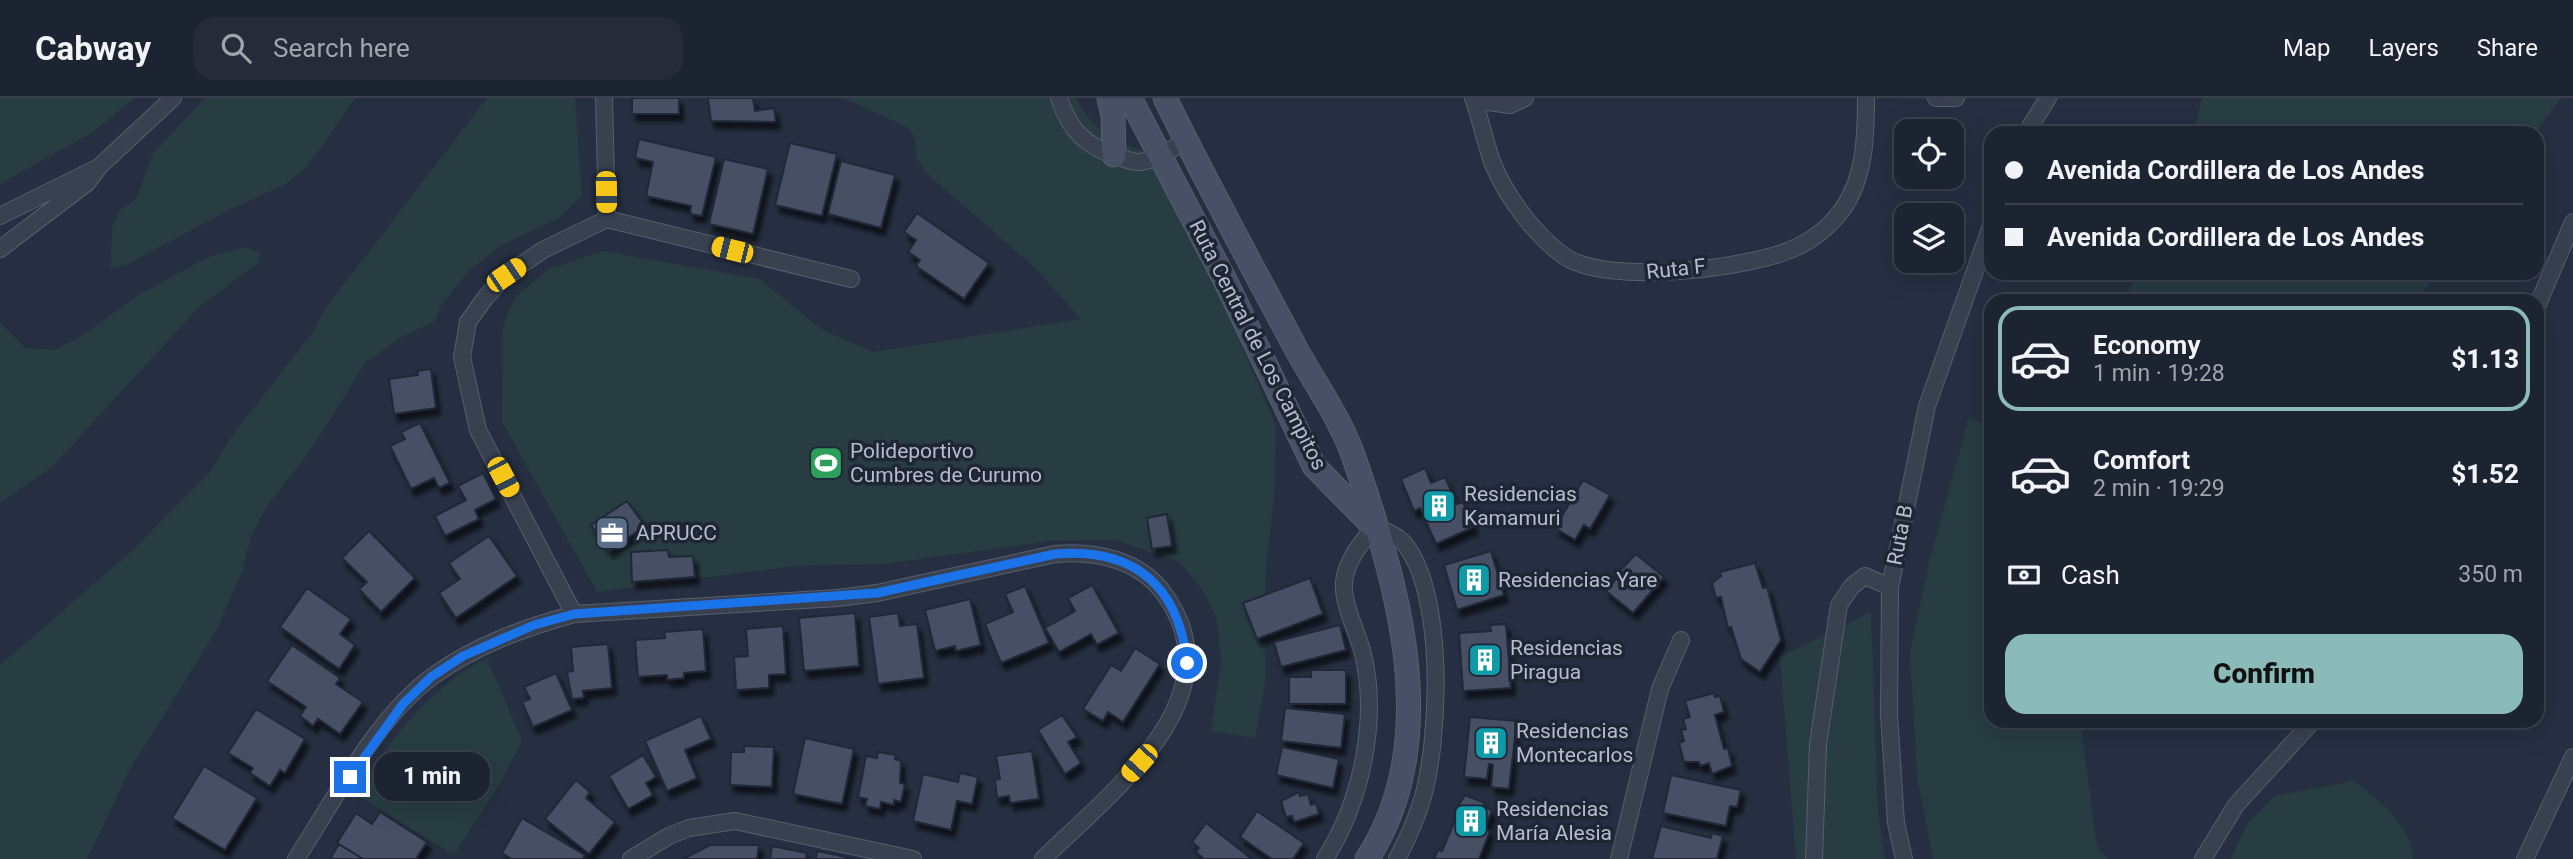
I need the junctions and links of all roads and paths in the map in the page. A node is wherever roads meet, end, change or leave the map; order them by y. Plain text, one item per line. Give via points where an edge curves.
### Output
1 (173, 98) edge
2 (604, 98) edge
3 (1059, 98) edge
4 (1109, 98) edge
5 (1130, 98) edge
6 (1165, 98) edge
7 (1525, 98) edge
8 (1866, 98) edge
9 (1936, 98) edge
10 (1956, 98) edge
11 (2048, 98) edge
12 (1473, 99) edge
13 (2030, 126) edge
14 (1185, 141) junction
15 (1114, 155) junction
16 (1161, 155) junction
17 (100, 166) junction
18 (0, 216) edge
19 (607, 219) junction
20 (2573, 222) edge
21 (1984, 246) edge
22 (0, 249) edge
23 (851, 279) dead end
24 (2542, 294) edge
25 (1375, 527) junction
26 (1890, 587) junction
27 (574, 614) junction
28 (1681, 640) dead end
29 (2307, 728) edge
30 (2573, 757) edge
31 (296, 859) edge
32 (631, 859) edge
33 (913, 859) edge
34 (1043, 859) edge
35 (1325, 859) edge
36 (1367, 859) edge
37 (1397, 859) edge
38 (1619, 859) edge
39 (1814, 859) edge
40 (1904, 859) edge
41 (2203, 859) edge
42 (2525, 859) edge

1 - 17 street
2 - 19 street
3 - 15 street via 1079,137
4 - 15 main road
5 - 16 main road, Ruta Central de Los Campitos
6 - 14 main road, Ruta Central de Los Campitos
7 - 12 street, Ruta F via 1510,105
8 - 12 street, Ruta F via 1862,162 1853,192 1819,233 1772,257 1629,274 1589,268 1565,257 1534,227 1493,164
9 - 10 street
11 - 13 street
14 - 16 street
14 - 25 main road, Ruta Central de Los Campitos via 1352,453
15 - 16 street via 1139,162
16 - 25 main road, Ruta Central de Los Campitos via 1314,466
17 - 18 street
17 - 22 street via 70,198
19 - 23 street
19 - 27 street via 542,250 506,275 468,322 462,357 478,430
20 - 24 street
21 - 26 street, Ruta B via 1927,406
25 - 35 street via 1357,549 1344,583 1364,658 1367,724 1356,790
25 - 36 main road via 1404,640 1408,720 1402,776
25 - 37 street via 1393,534 1411,553 1435,641 1428,777
26 - 39 street via 1865,576 1839,605 1818,744
26 - 40 street, Ruta B via 1889,714 1896,822
27 - 31 street via 497,639 431,677 377,736
27 - 34 street via 877,593 1082,551 1137,569 1161,589 1184,634 1187,663 1180,697 1156,745
28 - 38 street via 1660,689
29 - 41 street via 2236,805
30 - 42 street
32 - 33 street via 689,828 735,821

